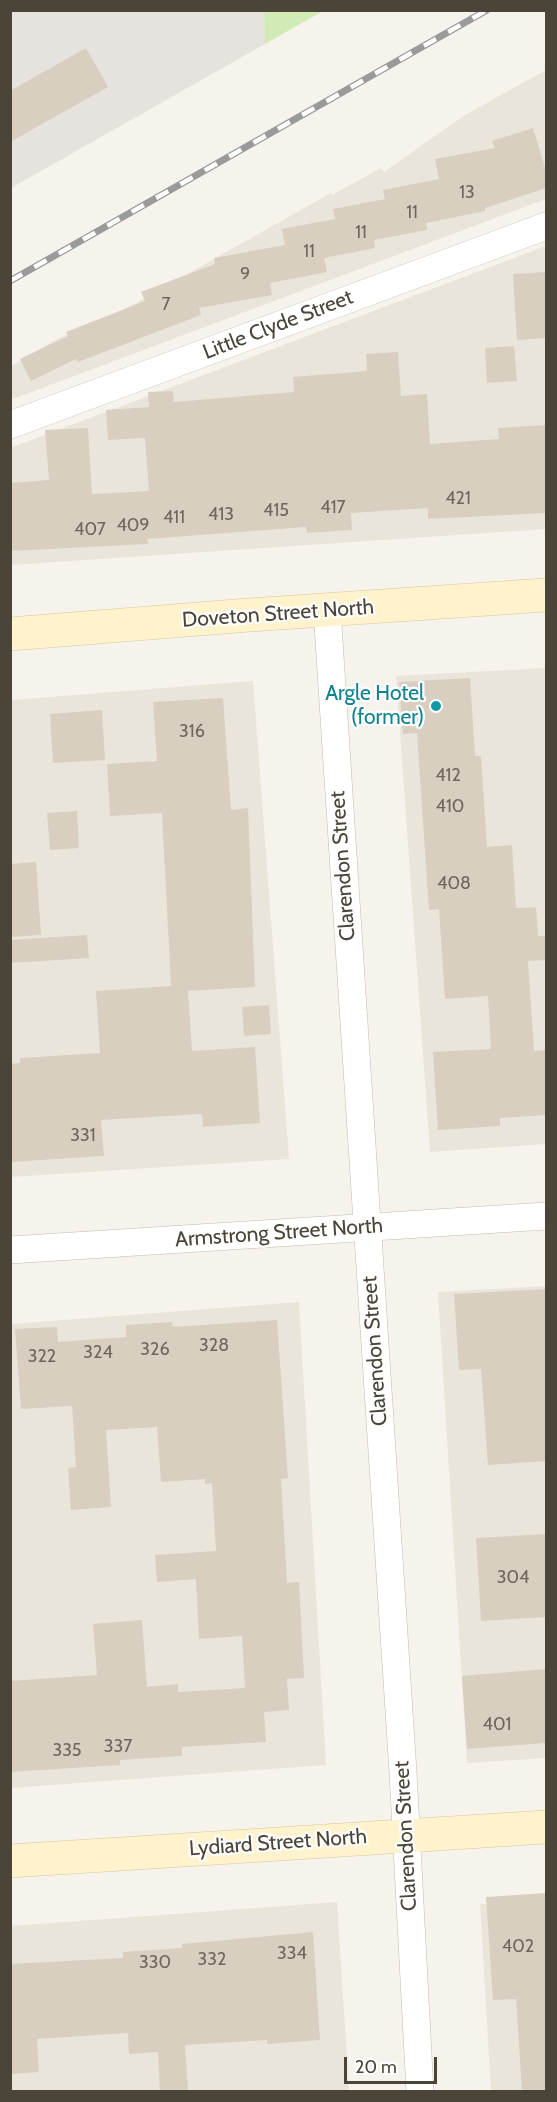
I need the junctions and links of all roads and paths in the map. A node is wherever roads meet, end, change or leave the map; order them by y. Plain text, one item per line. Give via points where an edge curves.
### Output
1 (546, 226) edge
2 (10, 425) edge
3 (546, 595) edge
4 (327, 610) junction
5 (10, 634) edge
6 (546, 1216) edge
7 (367, 1227) junction
8 (10, 1251) edge
9 (546, 1827) edge
10 (407, 1835) junction
11 (10, 1861) edge
12 (420, 2091) edge

1 - 2 street, Little Clyde Street
3 - 4 main road, Doveton Street North
4 - 5 main road, Doveton Street North
4 - 7 street, Clarendon Street
6 - 7 street, Armstrong Street North
7 - 8 street, Armstrong Street North
7 - 10 street, Clarendon Street
9 - 10 main road, Lydiard Street North
10 - 11 main road, Lydiard Street North
10 - 12 street, Clarendon Street

